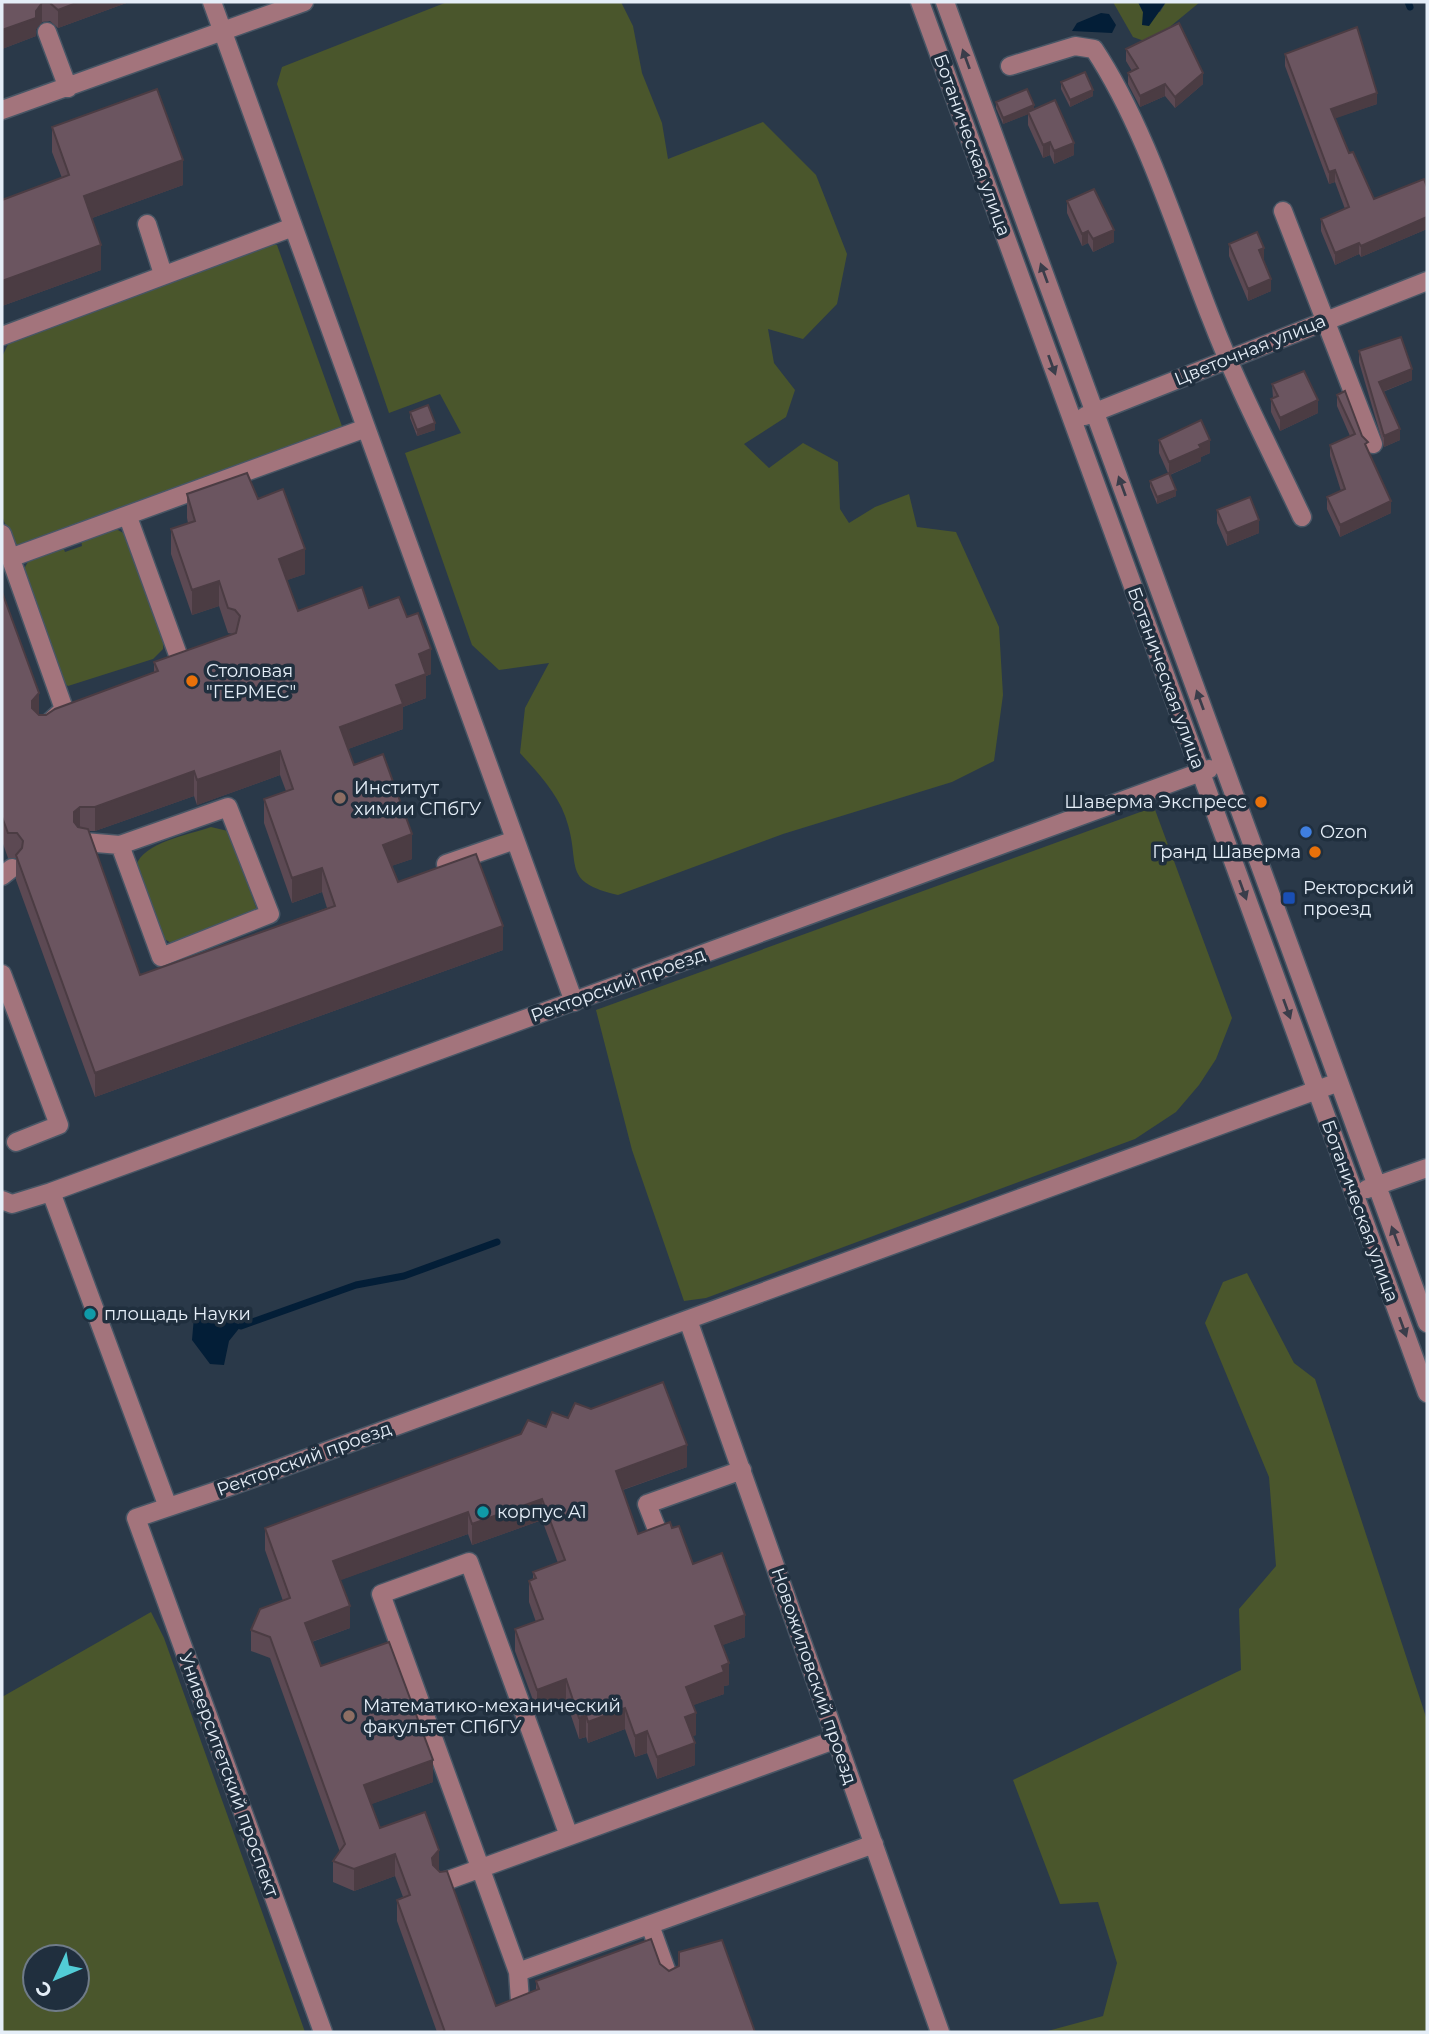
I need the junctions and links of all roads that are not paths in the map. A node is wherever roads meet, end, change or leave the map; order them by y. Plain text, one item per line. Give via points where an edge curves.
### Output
1 (212, 2) edge
2 (304, 2) edge
3 (920, 2) edge
4 (945, 2) edge
5 (47, 32) dead end
6 (222, 32) junction
7 (1010, 66) dead end
8 (68, 88) junction
9 (2, 110) edge
10 (1283, 211) dead end
11 (147, 224) dead end
12 (293, 228) junction
13 (163, 274) junction
14 (1427, 281) edge
15 (1325, 320) junction
16 (2, 336) edge
17 (1228, 358) junction
18 (1095, 412) junction
19 (1072, 420) junction
20 (366, 428) junction
21 (1373, 444) dead end
22 (128, 517) junction
23 (1302, 517) dead end
24 (2, 534) edge
25 (10, 558) junction
26 (181, 663) edge
27 (83, 702) edge
28 (64, 709) junction
29 (43, 729) edge
30 (1223, 764) junction
31 (1200, 772) junction
32 (515, 840) junction
33 (84, 842) edge
34 (120, 845) junction
35 (446, 864) edge
36 (2, 974) edge
37 (574, 1002) junction
38 (1339, 1082) junction
39 (1316, 1091) junction
40 (16, 1142) dead end
41 (1427, 1168) edge
42 (1377, 1186) junction
43 (51, 1192) junction
44 (1354, 1194) junction
45 (7, 1202) edge
46 (688, 1320) junction
47 (1427, 1323) edge
48 (1427, 1393) edge
49 (742, 1470) junction
50 (168, 1507) junction
51 (136, 1518) joint
52 (656, 1527) edge
53 (837, 1739) junction
54 (569, 1836) junction
55 (874, 1844) junction
56 (480, 1868) junction
57 (443, 1882) edge
58 (650, 1925) junction
59 (518, 1972) junction
60 (670, 1981) edge
61 (520, 2001) edge
62 (323, 2032) edge
63 (940, 2032) edge

1 - 6 street
2 - 6 street
3 -> 19 street, Ботаническая улица
18 -> 4 street, Ботаническая улица
5 - 8 street
6 - 8 street
6 - 12 street
7 - 17 street via 1074,46 1094,49 1148,158
8 - 9 street
10 - 15 street
11 - 13 street
12 - 13 street
12 - 20 street
13 - 16 street
14 - 15 street, Цветочная улица
15 - 17 street, Цветочная улица
15 - 21 street
17 - 18 street, Цветочная улица
17 - 23 street
18 - 19 street, Цветочная улица
30 -> 18 street, Ботаническая улица
19 - 31 street, Ботаническая улица
20 - 22 street
20 - 32 street
22 - 25 street
22 - 26 street
24 - 25 street
25 - 28 street
27 - 28 street
28 - 29 street
30 - 31 street, Ректорский проезд
30 - 38 street, Ботаническая улица
31 - 37 street, Ректорский проезд
31 -> 39 street, Ботаническая улица
32 - 35 street
32 - 37 street
33 - 34 street
34 - 34 street via 228,807 270,914 161,957
36 - 40 street via 59,1125
37 - 43 street, Ректорский проезд
38 - 39 street, Ректорский проезд
38 - 42 street, Ботаническая улица
39 - 44 street, Ботаническая улица
39 - 46 street, Ректорский проезд
41 - 42 street
42 - 44 street
47 -> 42 street, Ботаническая улица
43 - 45 street, Ректорский проезд
43 - 50 street
44 -> 48 street, Ботаническая улица
46 - 49 street, Новожиловский проезд
46 - 50 street, Ректорский проезд
49 - 52 street via 647,1504
49 - 53 street, Новожиловский проезд
50 - 51 street, Ректорский проезд
51 - 62 street, Университетский проспект
53 - 54 street
53 - 55 street, Новожиловский проезд
54 - 56 street
54 - 56 street via 469,1562 381,1594
55 - 58 street
55 - 63 street, Новожиловский проезд
56 - 57 street
56 - 59 street
58 - 59 street
58 - 60 street
59 - 61 street

